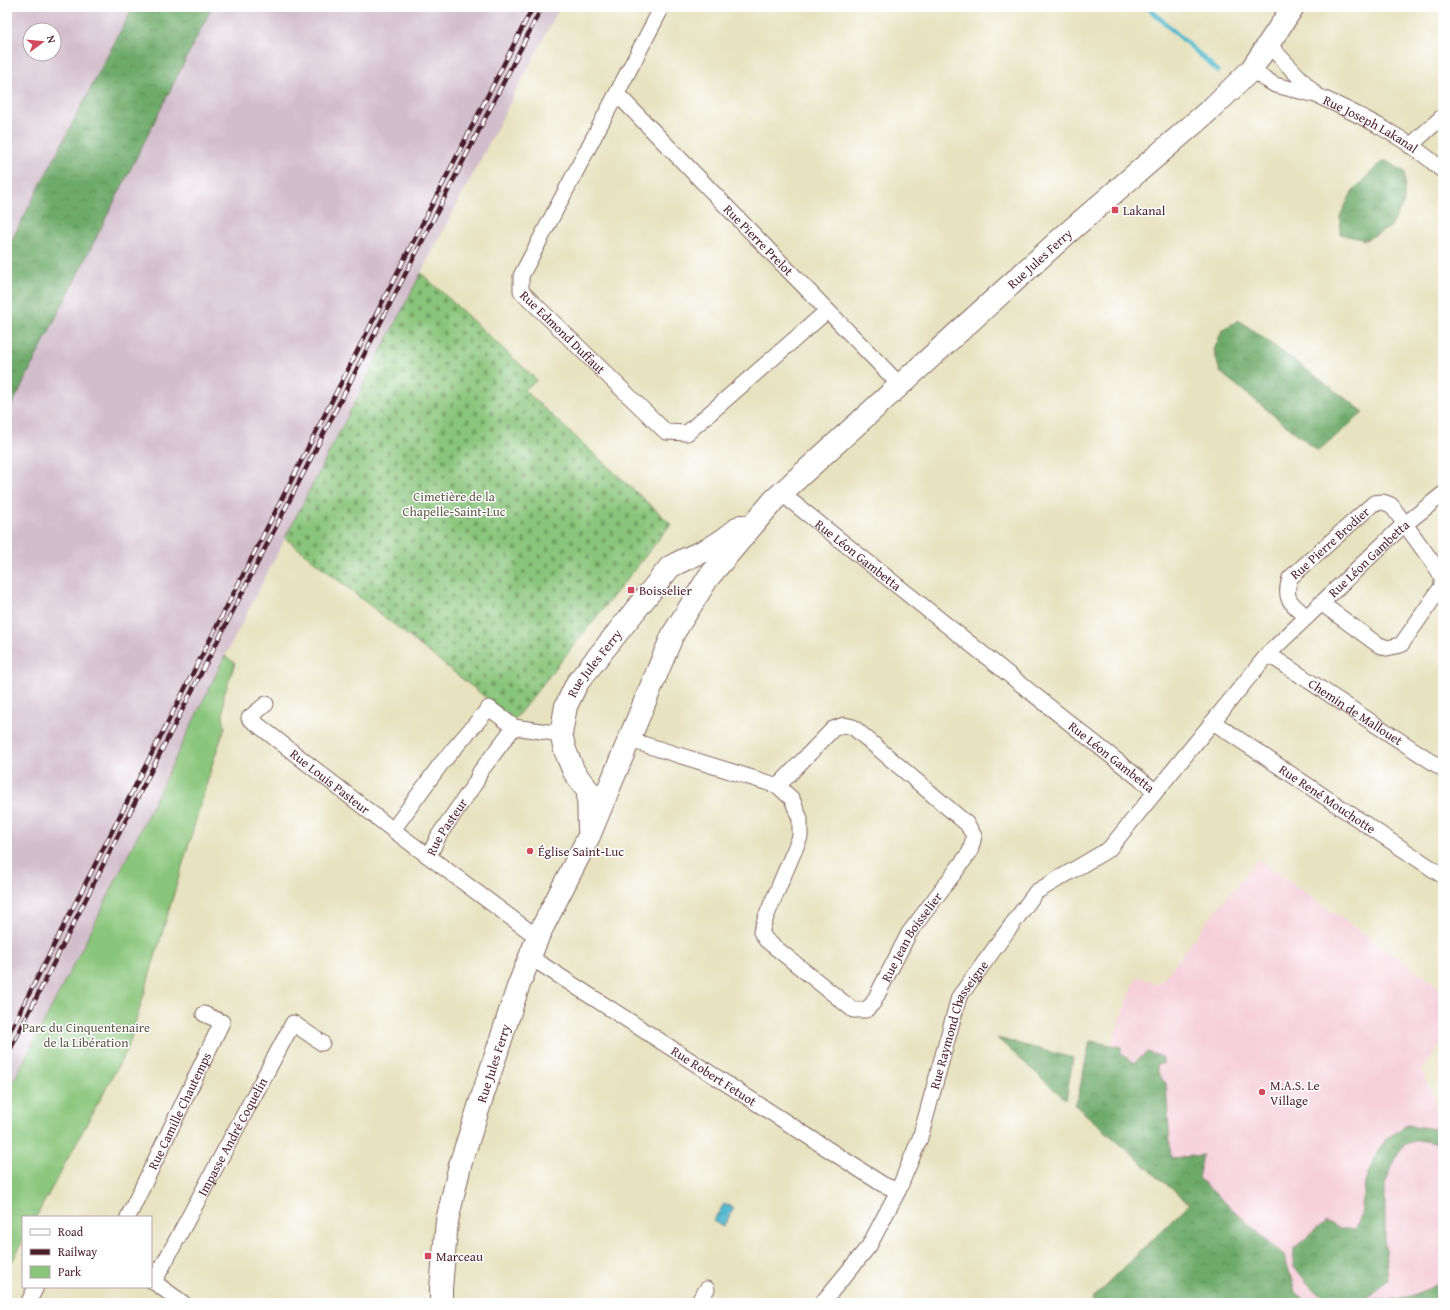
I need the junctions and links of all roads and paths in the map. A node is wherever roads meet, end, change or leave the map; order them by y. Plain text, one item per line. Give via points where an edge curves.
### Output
1 (1293, 7) edge
2 (662, 9) dead end
3 (1269, 45) junction
4 (1251, 70) junction
5 (618, 95) junction
6 (1316, 95) junction
7 (1443, 116) edge
8 (1410, 146) junction
9 (1443, 171) edge
10 (827, 311) junction
11 (900, 385) junction
12 (1443, 494) edge
13 (778, 497) junction
14 (1404, 524) junction
15 (687, 556) junction
16 (708, 578) junction
17 (1321, 603) junction
18 (1307, 616) junction
19 (1268, 654) junction
20 (266, 704) dead end
21 (1212, 722) junction
22 (514, 727) junction
23 (561, 734) junction
24 (630, 740) junction
25 (1443, 769) edge
26 (612, 782) junction
27 (778, 786) junction
28 (588, 790) junction
29 (1155, 791) junction
30 (393, 830) junction
31 (589, 836) junction
32 (429, 856) junction
33 (1443, 876) edge
34 (539, 934) junction
35 (530, 957) junction
36 (204, 1014) dead end
37 (322, 1043) dead end
38 (898, 1191) junction
39 (128, 1216) edge
40 (153, 1281) edge
41 (36, 1288) edge
42 (28, 1303) edge
43 (183, 1303) edge
44 (441, 1303) edge
45 (822, 1303) edge

1 - 3 street, Rue Jules Ferry
2 - 5 street, Rue Edmond Duffaut
3 - 4 street, Rue Jules Ferry
3 - 6 street, Rue Joseph Lakanal
4 - 6 street, Rue Joseph Lakanal via 1275,85
4 - 11 street, Rue Jules Ferry
5 - 10 street, Rue Pierre Prelot
5 - 10 street, Rue Edmond Duffaut via 521,276 521,291 666,432 687,433
6 - 8 street, Rue Joseph Lakanal via 1371,122
7 - 8 street
8 - 9 street, Rue Joseph Lakanal
10 - 11 street, Rue Pierre Prelot
11 - 13 street, Rue Jules Ferry
12 - 14 street, Rue Léon Gambetta
13 - 15 street, Rue Jules Ferry via 726,538 705,550
13 - 16 street, Rue Jules Ferry
13 - 29 street, Rue Léon Gambetta
14 - 17 street, Rue Léon Gambetta
14 - 17 street, Rue Pierre Brodier via 1436,567 1442,577 1442,586 1402,645 1387,648 1377,644
14 - 18 street, Rue Pierre Brodier via 1391,505 1383,502 1374,503 1290,578 1286,590 1291,603
15 - 16 street via 705,561
15 - 23 street, Rue Jules Ferry via 670,567 577,683 566,706
16 - 24 street, Rue Jules Ferry via 673,634
17 - 18 street, Rue Léon Gambetta
18 - 19 street, Rue Léon Gambetta
19 - 21 street, Rue Léon Gambetta
19 - 25 street, Chemin de Mallouet
20 - 30 street, Rue Louis Pasteur via 249,718
21 - 29 street, Rue Léon Gambetta
21 - 33 street, Rue René Mouchotte
22 - 23 street
22 - 30 street via 489,708 440,765
22 - 32 street, Rue Pasteur via 480,772
23 - 28 street, Rue Jules Ferry via 574,772
24 - 26 street, Rue Jules Ferry
24 - 27 street, Rue Jean Boisselier
26 - 28 street
26 - 31 street, Rue Jules Ferry
27 - 27 street, Rue Jean Boisselier via 792,799 800,819 800,837 761,932 766,940 853,1010 866,1010 873,1003 909,933 970,852 974,836 967,824 853,727 844,725 833,729
28 - 31 street, Rue Jules Ferry
29 - 38 street, Rue Raymond Chasseigne via 1109,849 1036,892 958,997 920,1138
30 - 32 street, Rue Louis Pasteur
31 - 34 street, Rue Jules Ferry
32 - 34 street, Rue Pasteur via 529,931
34 - 35 street, Rue Jules Ferry
35 - 38 street, Rue Robert Fetuot via 882,1184
35 - 44 street, Rue Jules Ferry via 460,1165 447,1221 440,1288
36 - 39 street, Rue Camille Chautemps via 222,1022
37 - 40 street, Impasse André Coquelin via 293,1023
38 - 45 street, Rue Raymond Chasseigne via 870,1246
40 - 43 street
41 - 42 street

